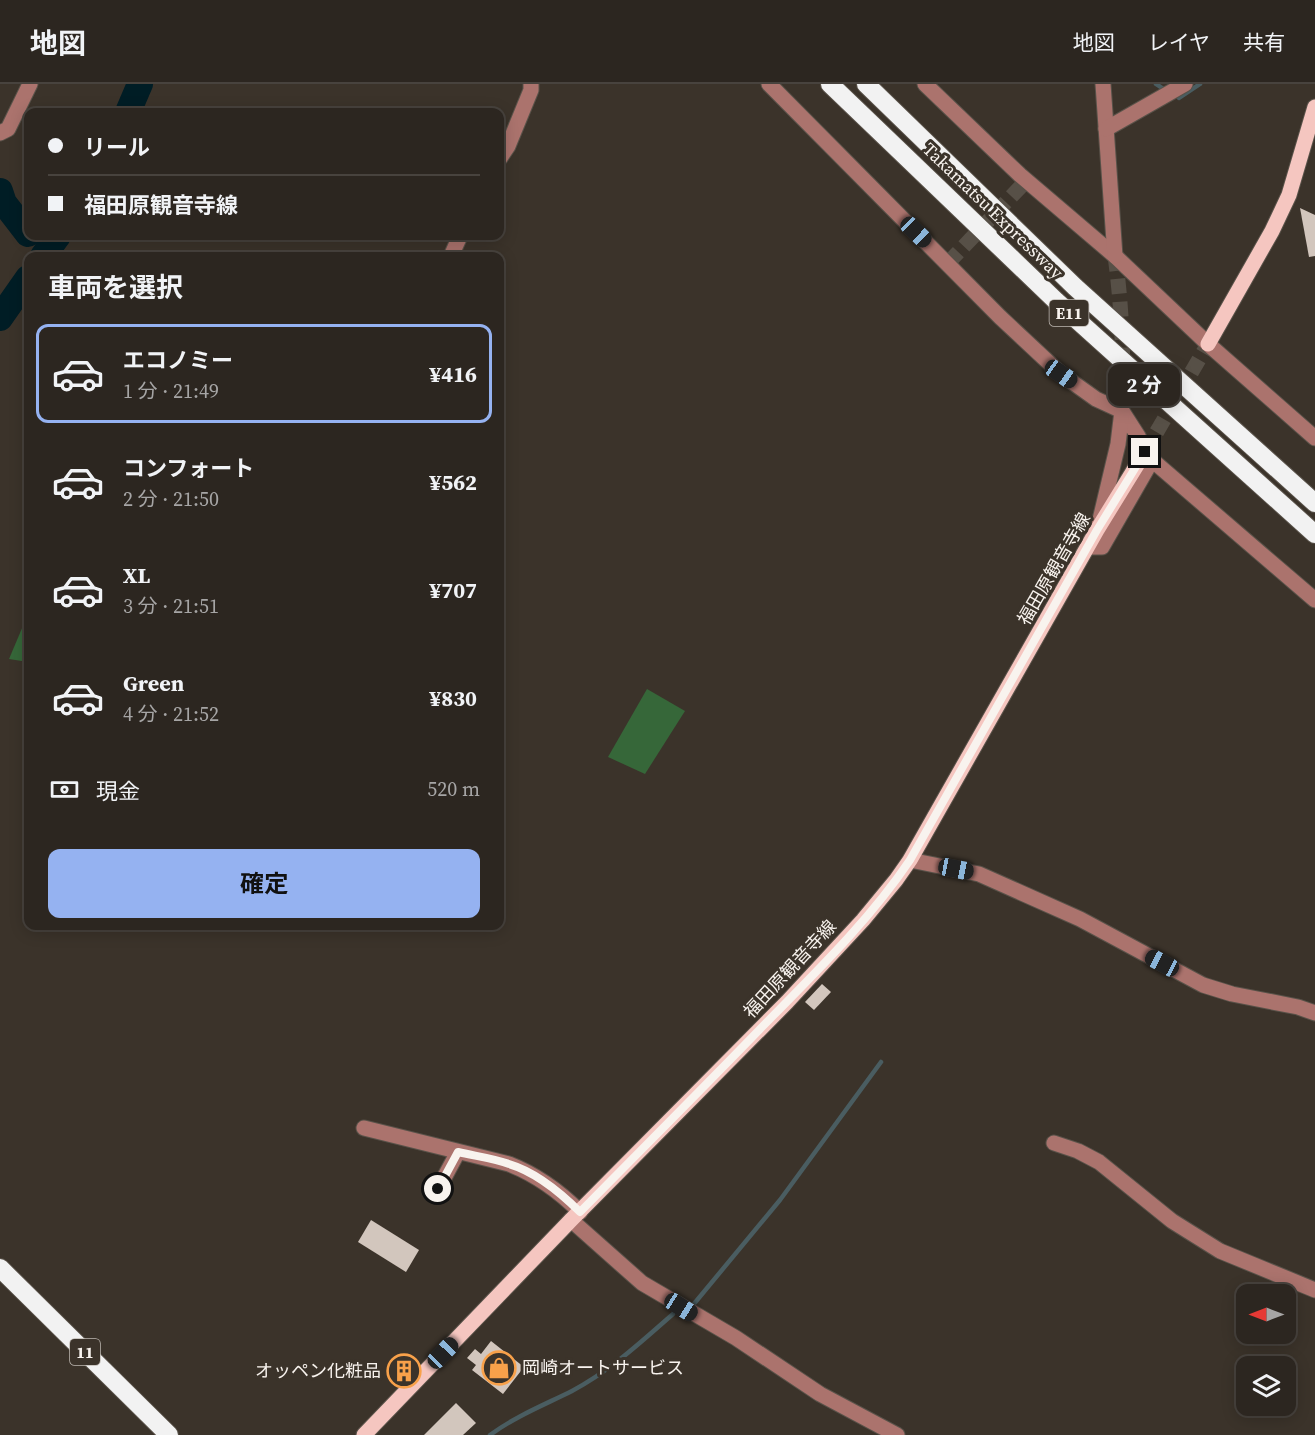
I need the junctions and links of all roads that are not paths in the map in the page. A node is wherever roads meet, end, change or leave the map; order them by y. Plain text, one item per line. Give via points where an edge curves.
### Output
1 (30, 84) edge
2 (531, 84) edge
3 (769, 84) edge
4 (830, 84) edge
5 (866, 84) edge
6 (925, 84) edge
7 (1102, 84) edge
8 (1185, 84) edge
9 (1315, 107) edge
10 (1106, 129) junction
11 (4, 131) edge
12 (504, 152) edge
13 (1115, 256) junction
14 (1208, 344) junction
15 (1122, 411) junction
16 (1315, 438) edge
17 (1149, 456) junction
18 (1315, 502) edge
19 (1097, 530) junction
20 (1315, 534) edge
21 (1088, 547) junction
22 (1315, 600) edge
23 (910, 860) junction
24 (1315, 1012) edge
25 (364, 1128) dead end
26 (1054, 1143) dead end
27 (458, 1152) junction
28 (438, 1189) dead end
29 (575, 1216) junction
30 (0, 1268) edge
31 (1315, 1290) edge
32 (170, 1435) edge
33 (364, 1435) edge
34 (897, 1435) edge

1 - 11 street
2 - 12 street
3 - 15 street via 1061,374 1096,399
4 - 20 highway, Takamatsu Expressway / E11 via 1056,301
5 - 18 highway, Takamatsu Expressway / E11 via 1075,287
6 - 13 street via 1020,175
7 - 10 street
8 - 10 street
9 - 14 main road via 1289,195
10 - 13 street
13 - 14 street
14 - 16 street
15 - 17 street
15 - 19 street
17 - 19 main road, 福田原観音寺線
17 - 21 street via 1102,547
17 - 22 street
19 - 21 main road, 福田原観音寺線
21 - 23 main road, 福田原観音寺線
23 - 24 street via 979,874 1080,919 1203,985
23 - 29 main road, 福田原観音寺線 via 863,920 795,994
25 - 27 street
26 - 31 street via 1099,1162 1172,1221 1220,1251
27 - 28 street
27 - 29 street via 530,1172 564,1196
29 - 33 main road, 福田原観音寺線
29 - 34 street via 642,1283 736,1338 820,1394
30 - 32 highway, 11

